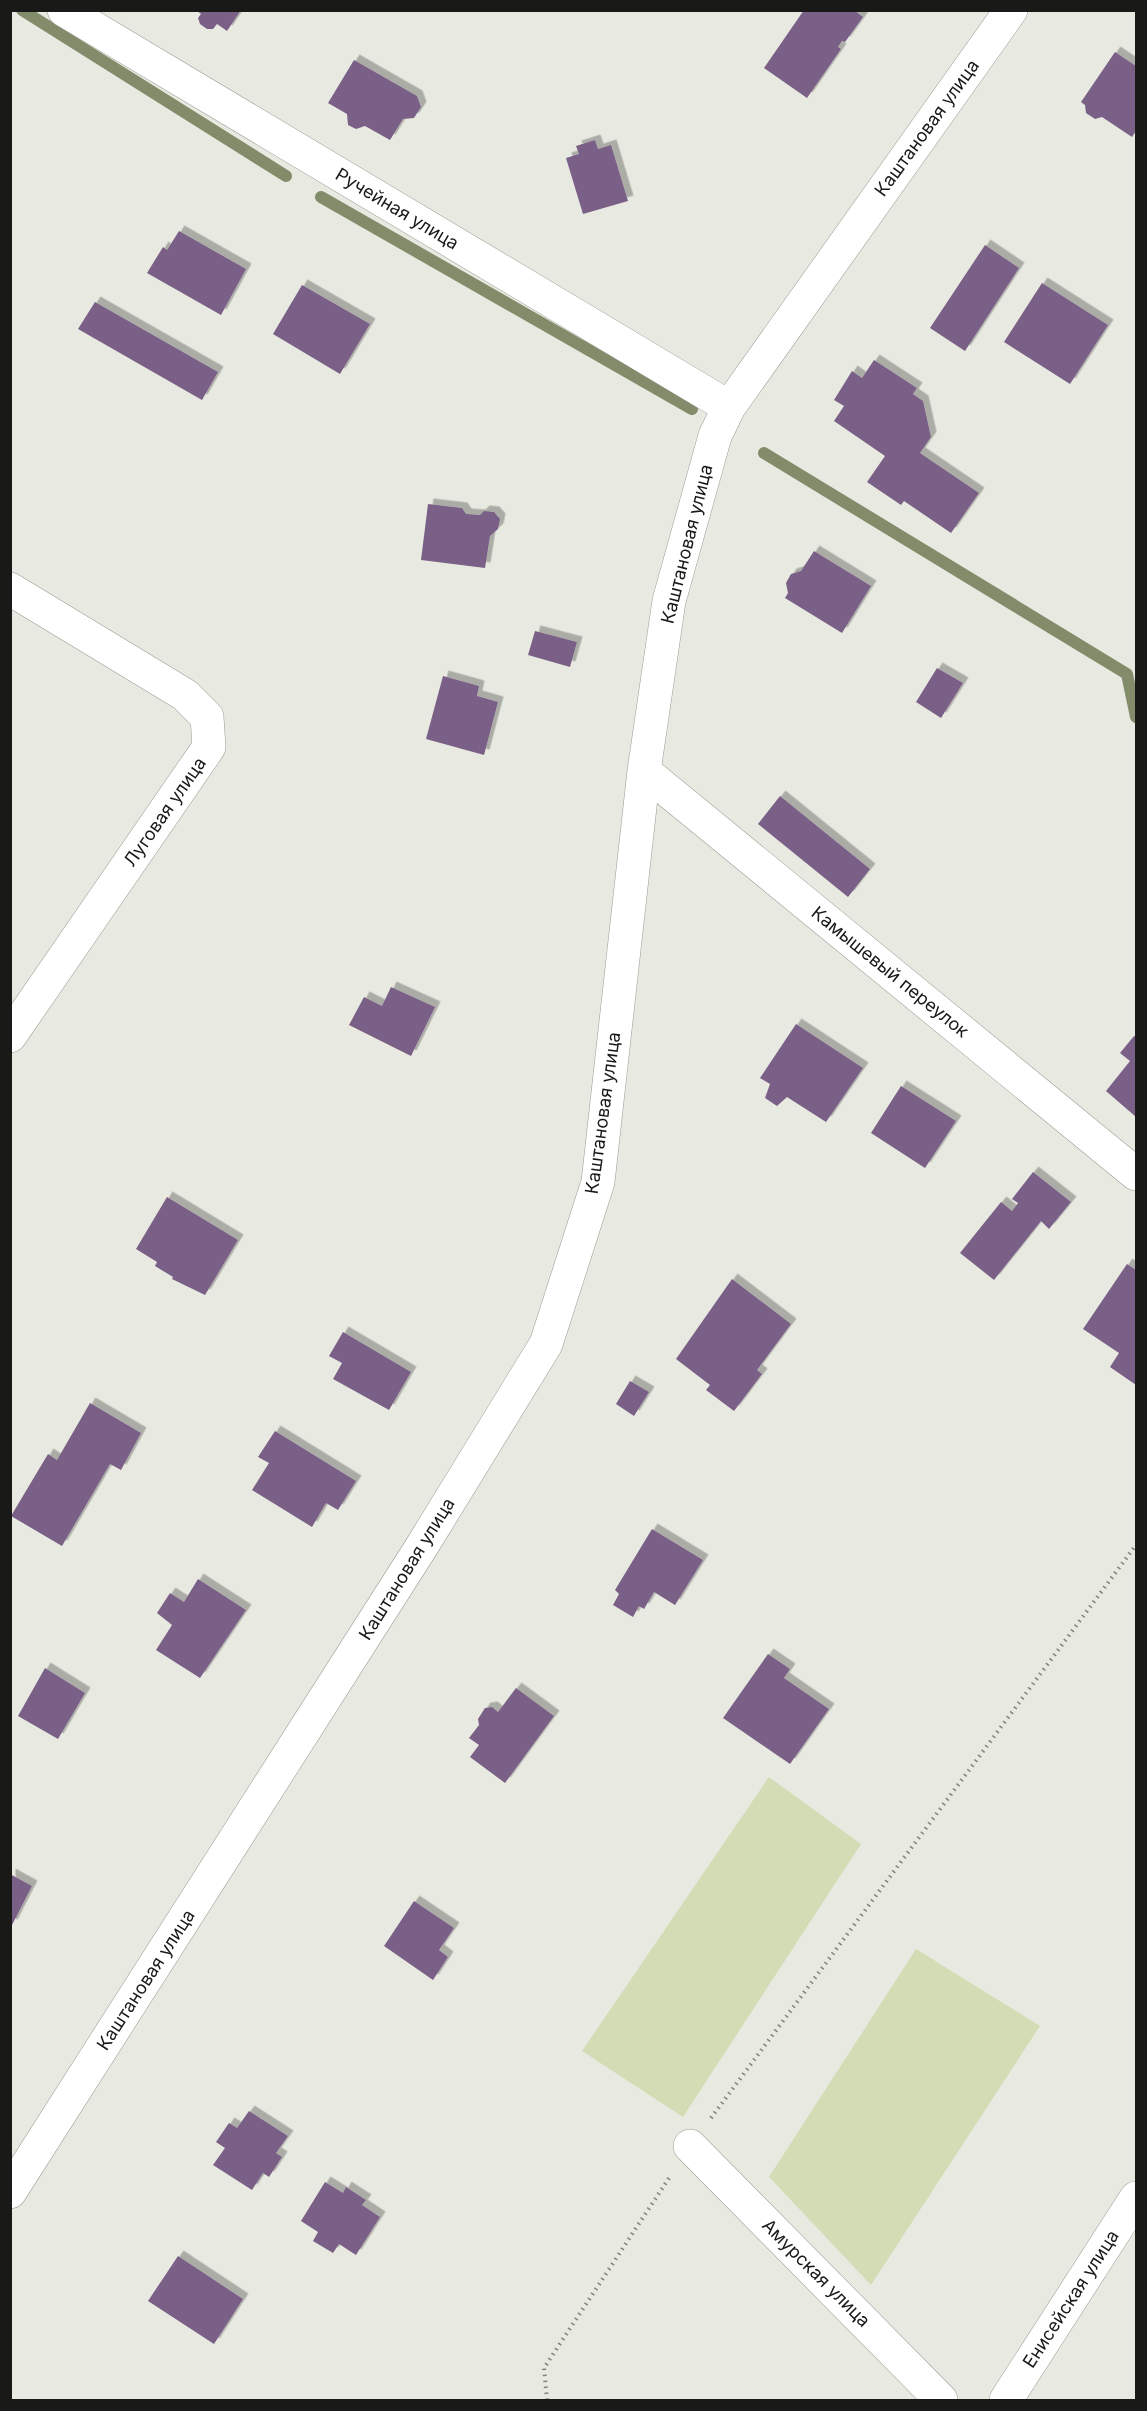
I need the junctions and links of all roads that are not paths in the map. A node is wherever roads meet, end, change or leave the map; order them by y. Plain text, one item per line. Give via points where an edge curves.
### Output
1 (64, 10) edge
2 (1001, 14) edge
3 (729, 406) junction
4 (10, 589) edge
5 (644, 771) junction
6 (10, 1036) edge
7 (1137, 1174) edge
8 (690, 2146) road end
9 (21, 2155) edge
10 (10, 2193) edge
11 (1137, 2198) edge
12 (941, 2400) edge
13 (1006, 2400) edge

1 - 3 street, Ручейная улица
2 - 3 street, Каштановая улица
3 - 5 street, Каштановая улица via 715,436 669,602
4 - 6 street, Луговая улица via 185,695 207,717 209,747
5 - 7 street, Камышевый переулок
5 - 9 street, Каштановая улица via 597,1182 546,1344 422,1546
8 - 12 street, Амурская улица
9 - 10 street, Каштановая улица
11 - 13 street, Енисейская улица

